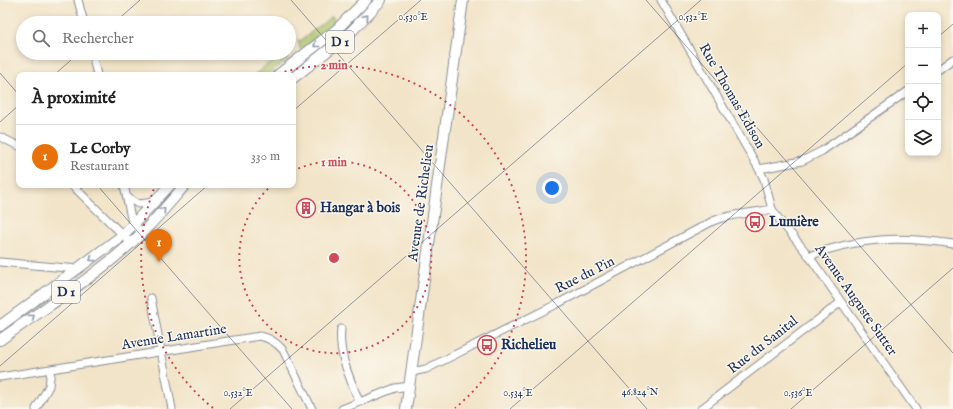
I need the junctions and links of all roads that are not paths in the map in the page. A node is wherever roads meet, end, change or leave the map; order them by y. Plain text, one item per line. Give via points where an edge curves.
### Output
1 (78, 0) edge
2 (366, 0) edge
3 (381, 0) edge
4 (463, 0) edge
5 (661, 0) edge
6 (82, 16) edge
7 (953, 59) edge
8 (94, 60) edge
9 (941, 68) edge
10 (96, 72) edge
11 (282, 72) edge
12 (296, 76) edge
13 (905, 93) edge
14 (0, 137) edge
15 (16, 145) edge
16 (759, 169) junction
17 (75, 188) edge
18 (125, 188) edge
19 (167, 188) edge
20 (182, 188) edge
21 (127, 198) junction
22 (155, 202) junction
23 (772, 209) junction
24 (134, 225) junction
25 (141, 233) junction
26 (123, 235) junction
27 (131, 242) junction
28 (953, 244) edge
29 (809, 256) junction
30 (0, 262) edge
31 (78, 269) junction
32 (152, 298) dead end
33 (841, 302) junction
34 (0, 326) edge
35 (341, 329) dead end
36 (0, 340) edge
37 (161, 351) junction
38 (51, 369) junction
39 (412, 372) junction
40 (0, 377) edge
41 (410, 386) junction
42 (359, 401) junction
43 (36, 409) edge
44 (172, 409) edge
45 (312, 409) edge
46 (342, 409) edge
47 (406, 409) edge
48 (701, 409) edge
49 (916, 409) edge

1 - 6 street
2 -> 11 main road, D 1 via 336,30
12 -> 3 main road, D 1 via 350,33
4 - 39 main road, Avenue de Richelieu
5 - 16 street, Rue Thomas Edison
7 - 9 street
8 - 10 street
13 - 16 street via 822,151 802,161
14 - 15 street
16 - 23 street, Rue Thomas Edison
17 - 26 street
18 - 21 street
19 - 22 main road, D 1
25 -> 20 main road, D 1
21 - 22 street via 138,204
21 - 24 street
22 - 24 main road, D 1
23 - 29 street, Avenue Auguste Sutter
23 - 39 street, Rue du Pin via 730,215 713,221 557,304 426,369
24 - 25 street
24 - 26 main road, D 1
25 - 27 main road, D 1
26 - 27 street
26 -> 31 main road, D 1
36 -> 27 main road, D 1
28 - 29 street via 919,239 888,239 845,244
29 - 33 street, Avenue Auguste Sutter
30 - 31 street
31 - 34 main road, D 1
32 - 37 street
33 - 48 street, Rue du Sanital
33 - 49 street, Avenue Auguste Sutter
35 - 42 street via 341,354
37 - 38 street, Avenue Lamartine
37 - 44 street
37 - 45 street, Avenue Lamartine via 260,336 269,338 283,350
38 - 40 street, Avenue Lamartine
38 - 43 street via 49,386
39 - 41 main road, Avenue de Richelieu
41 - 42 street via 395,388
41 - 47 main road, Avenue de Richelieu
42 - 46 street

